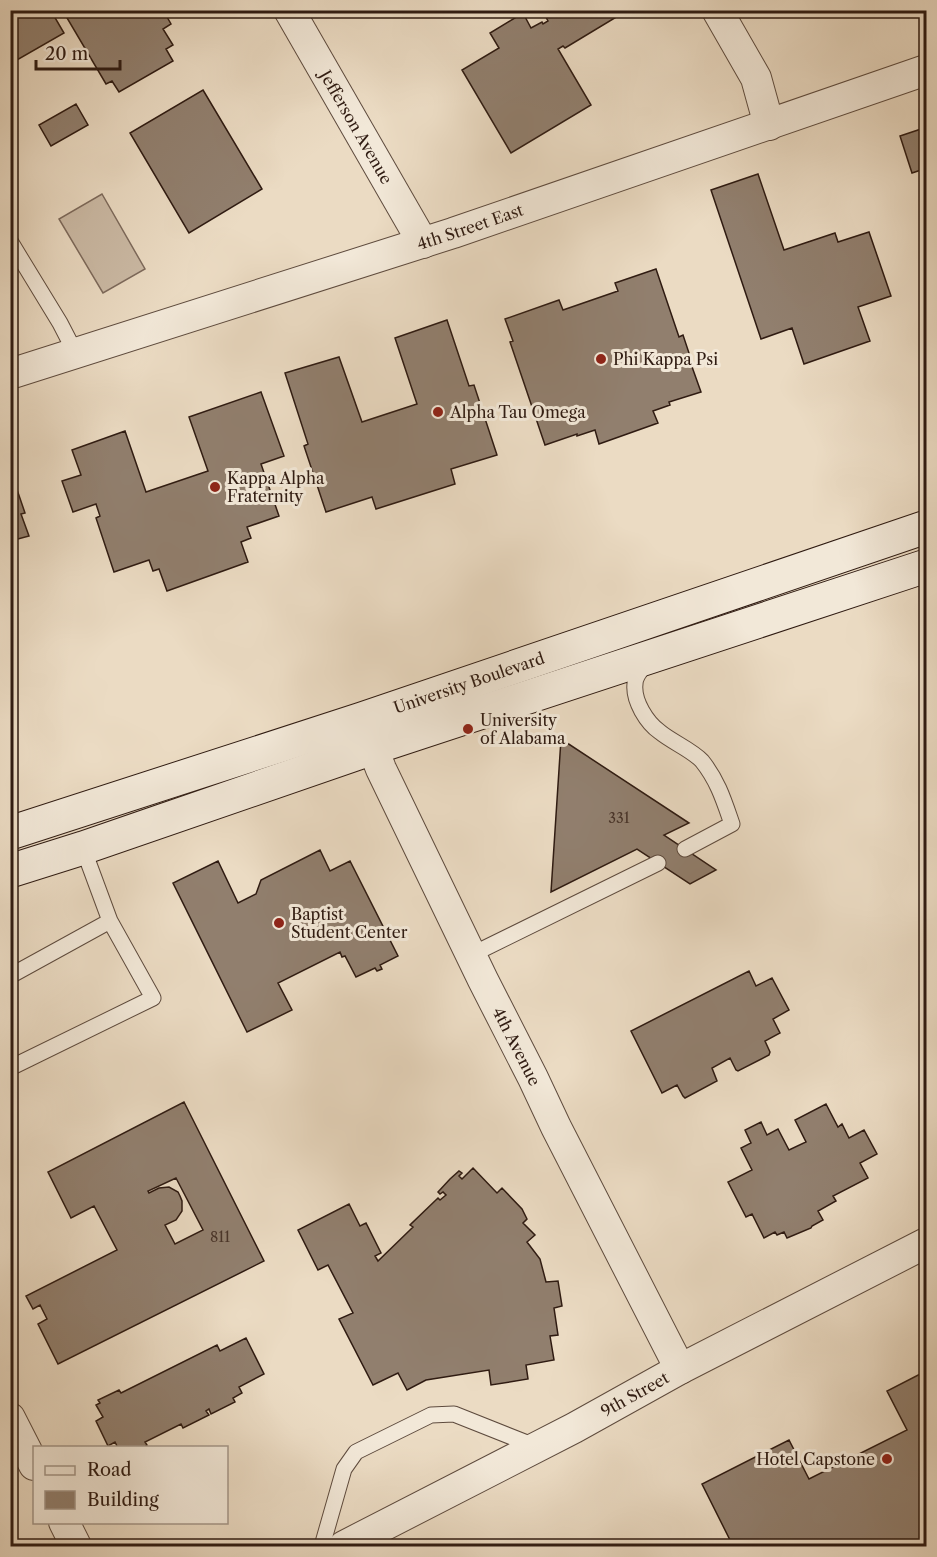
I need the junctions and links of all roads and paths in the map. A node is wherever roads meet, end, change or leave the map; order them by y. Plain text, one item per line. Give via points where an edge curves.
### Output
1 (288, 10) edge
2 (717, 10) edge
3 (927, 70) edge
4 (769, 125) junction
5 (10, 241) edge
6 (423, 243) junction
7 (76, 354) junction
8 (10, 374) edge
9 (927, 527) edge
10 (927, 566) edge
11 (651, 657) junction
12 (367, 734) junction
13 (10, 833) edge
14 (83, 848) junction
15 (685, 849) dead end
16 (658, 863) dead end
17 (10, 871) edge
18 (110, 921) junction
19 (471, 956) junction
20 (10, 976) edge
21 (10, 1068) edge
22 (927, 1243) edge
23 (680, 1369) junction
24 (10, 1418) edge
25 (537, 1447) junction
26 (33, 1463) edge
27 (65, 1524) edge
28 (76, 1546) edge
29 (322, 1546) edge
30 (344, 1546) edge

1 - 6 street, Jefferson Avenue
2 - 4 street via 756,78
3 - 4 street, 4th Street East
4 - 6 street, 4th Street East
5 - 7 lane
6 - 7 street, 4th Street East
7 - 8 street, 4th Street East
9 - 12 main road, University Boulevard
10 - 11 main road, University Boulevard
11 - 12 main road, University Boulevard
11 - 15 lane via 634,682 639,705 658,731 700,759 716,781 732,824
12 - 13 main road, University Boulevard
12 - 14 main road, University Boulevard
12 - 19 street, 4th Avenue
14 - 17 main road, University Boulevard
14 - 18 lane
16 - 19 lane
18 - 20 lane
18 - 21 lane via 153,998
19 - 23 street, 4th Avenue
22 - 23 street, 9th Street
23 - 25 street, 9th Street
24 - 26 street
25 - 29 lane via 454,1414 431,1415 356,1452 344,1469
25 - 30 street, 9th Street
27 - 28 street

